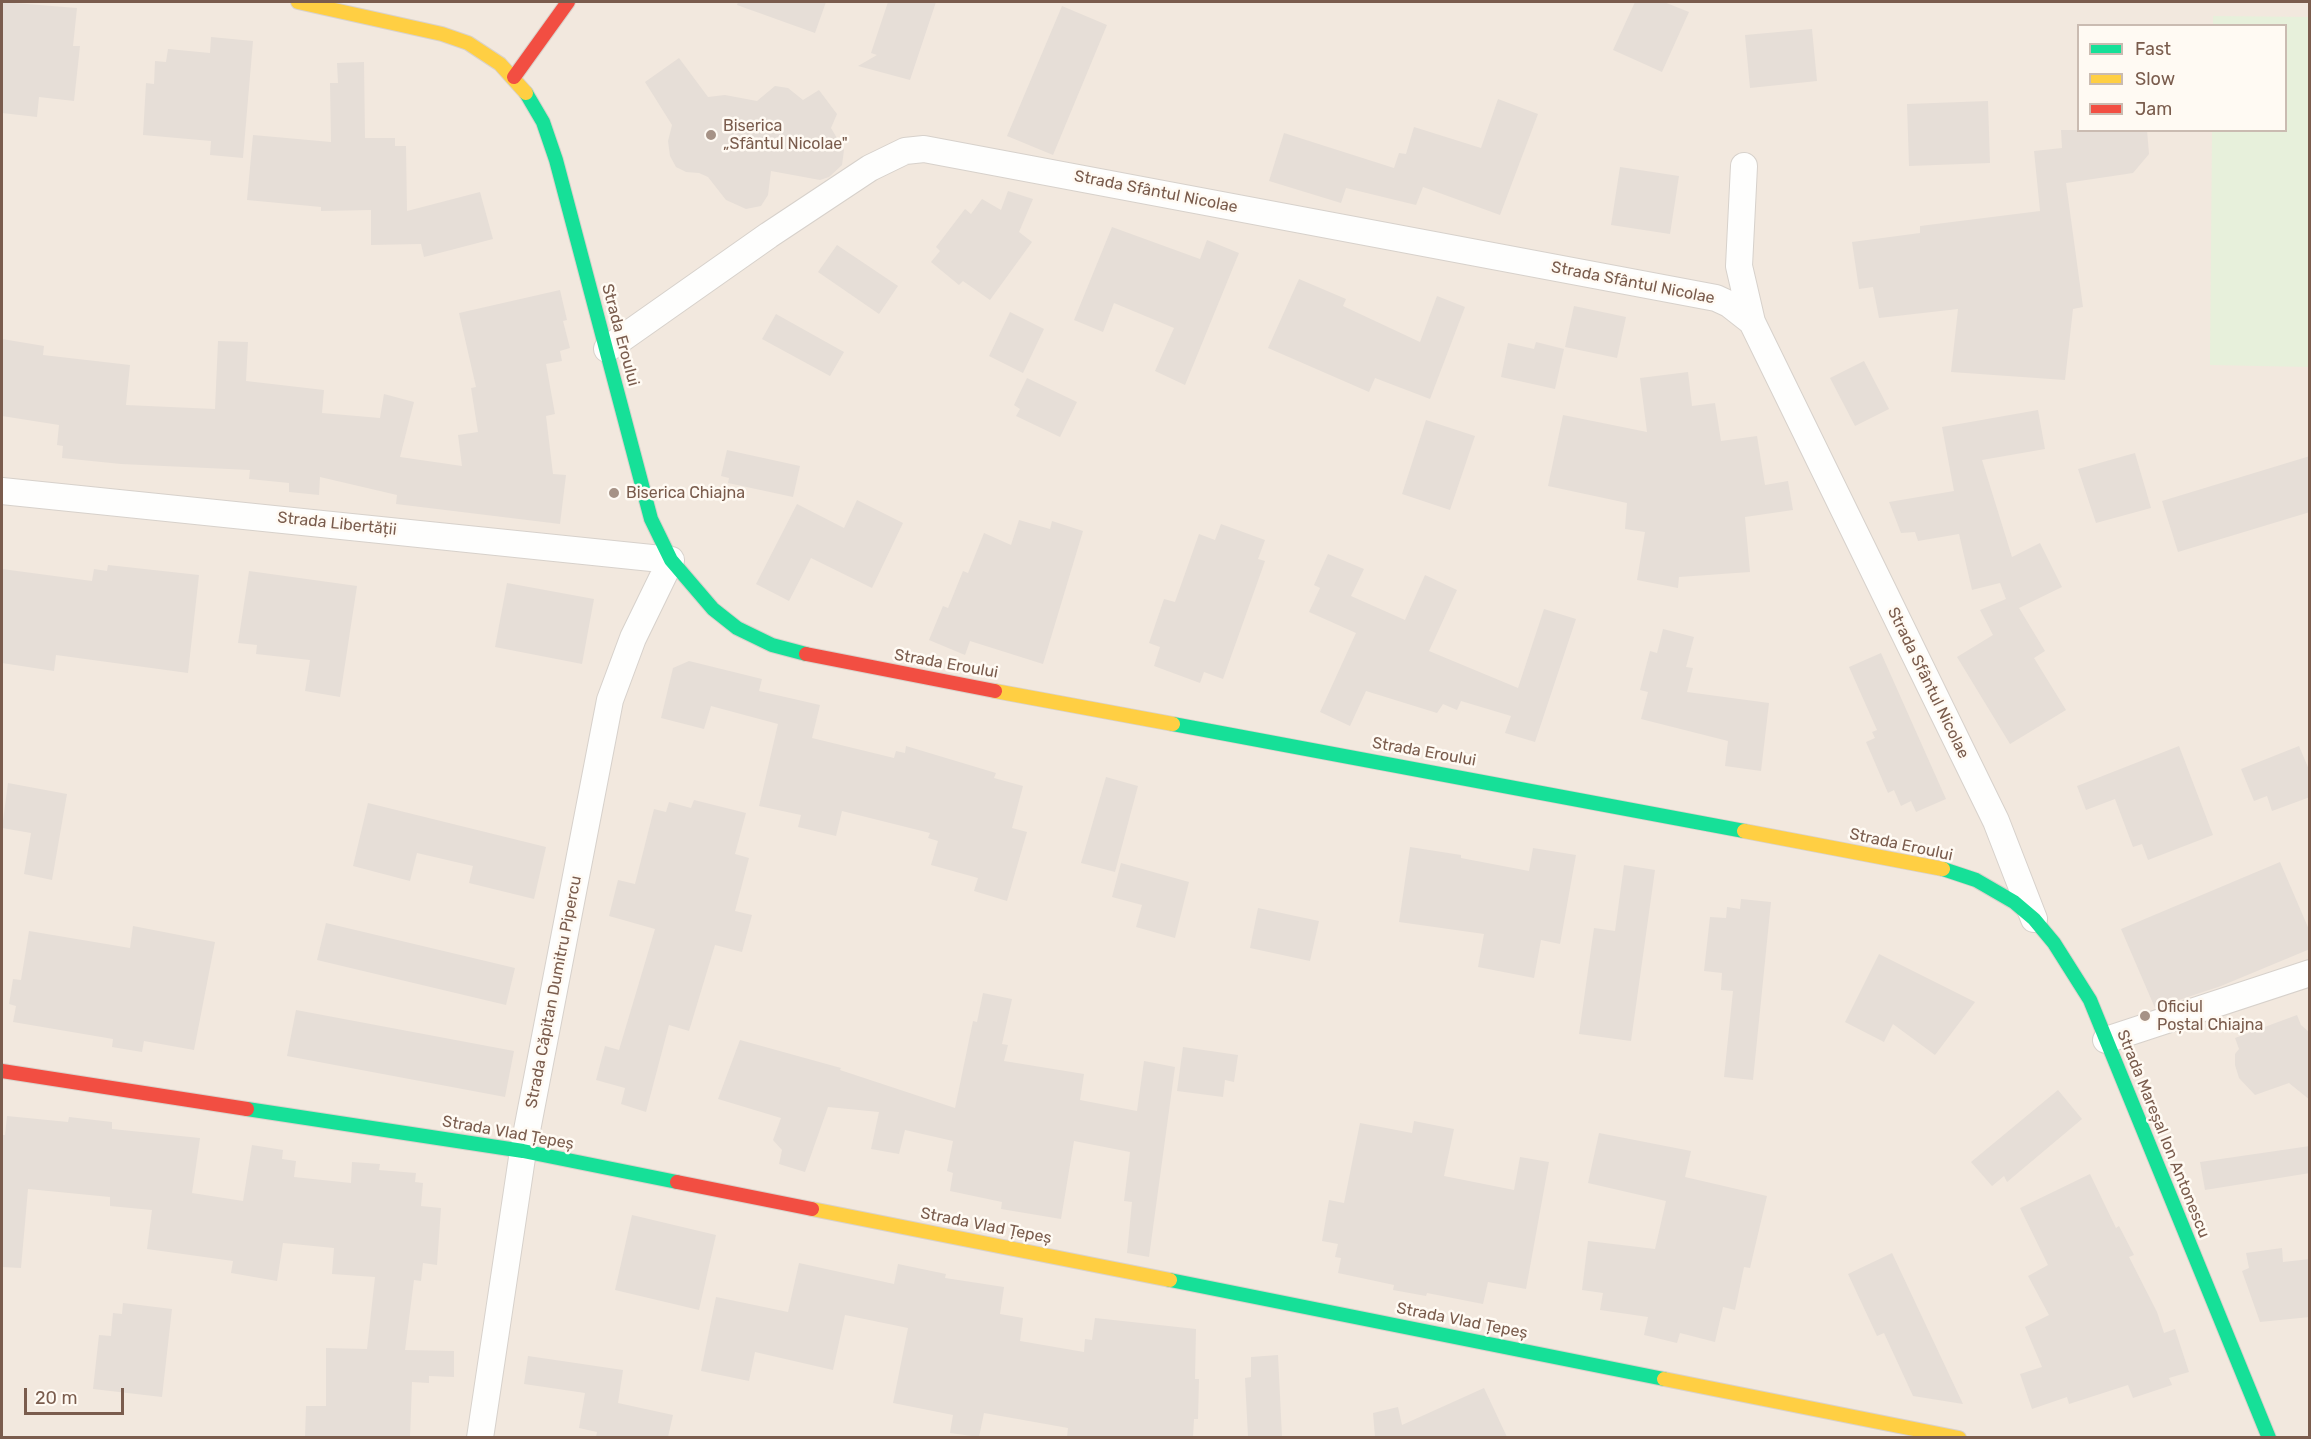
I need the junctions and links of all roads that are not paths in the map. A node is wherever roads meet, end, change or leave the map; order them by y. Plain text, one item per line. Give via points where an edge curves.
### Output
1 (298, 2) edge
2 (568, 2) edge
3 (514, 77) junction
4 (1744, 166) dead end
5 (1752, 322) junction
6 (608, 349) junction
7 (2, 491) edge
8 (671, 560) junction
9 (1976, 880) joint
10 (2034, 919) junction
11 (2310, 973) edge
12 (2106, 1040) junction
13 (2, 1071) edge
14 (523, 1150) junction
15 (480, 1437) edge
16 (1959, 1437) edge
17 (2269, 1437) edge

1 - 3 main road, Strada Eroului via 442,34 487,53
2 - 3 main road
3 - 6 main road, Strada Eroului via 543,122
4 - 5 street, Strada Sfântul Nicolae via 1739,266
5 - 6 street, Strada Sfântul Nicolae via 1716,298 924,149 888,157 862,173
5 - 10 street, Strada Sfântul Nicolae via 1996,821
6 - 8 main road, Strada Eroului via 651,519
7 - 8 street, Strada Libertății
8 - 9 main road, Strada Eroului via 713,609 737,628 772,645 827,659 1938,867
8 - 14 street, Strada Căpitan Dumitru Pipercu via 633,638 610,700
9 - 10 main road, Strada Mareșal Ion Antonescu
10 - 12 main road, Strada Mareșal Ion Antonescu via 2074,971
11 - 12 street
12 - 17 main road, Strada Mareșal Ion Antonescu
13 - 14 main road, Strada Vlad Țepeș
14 - 15 street, Strada Căpitan Dumitru Pipercu
14 - 16 main road, Strada Vlad Țepeș

